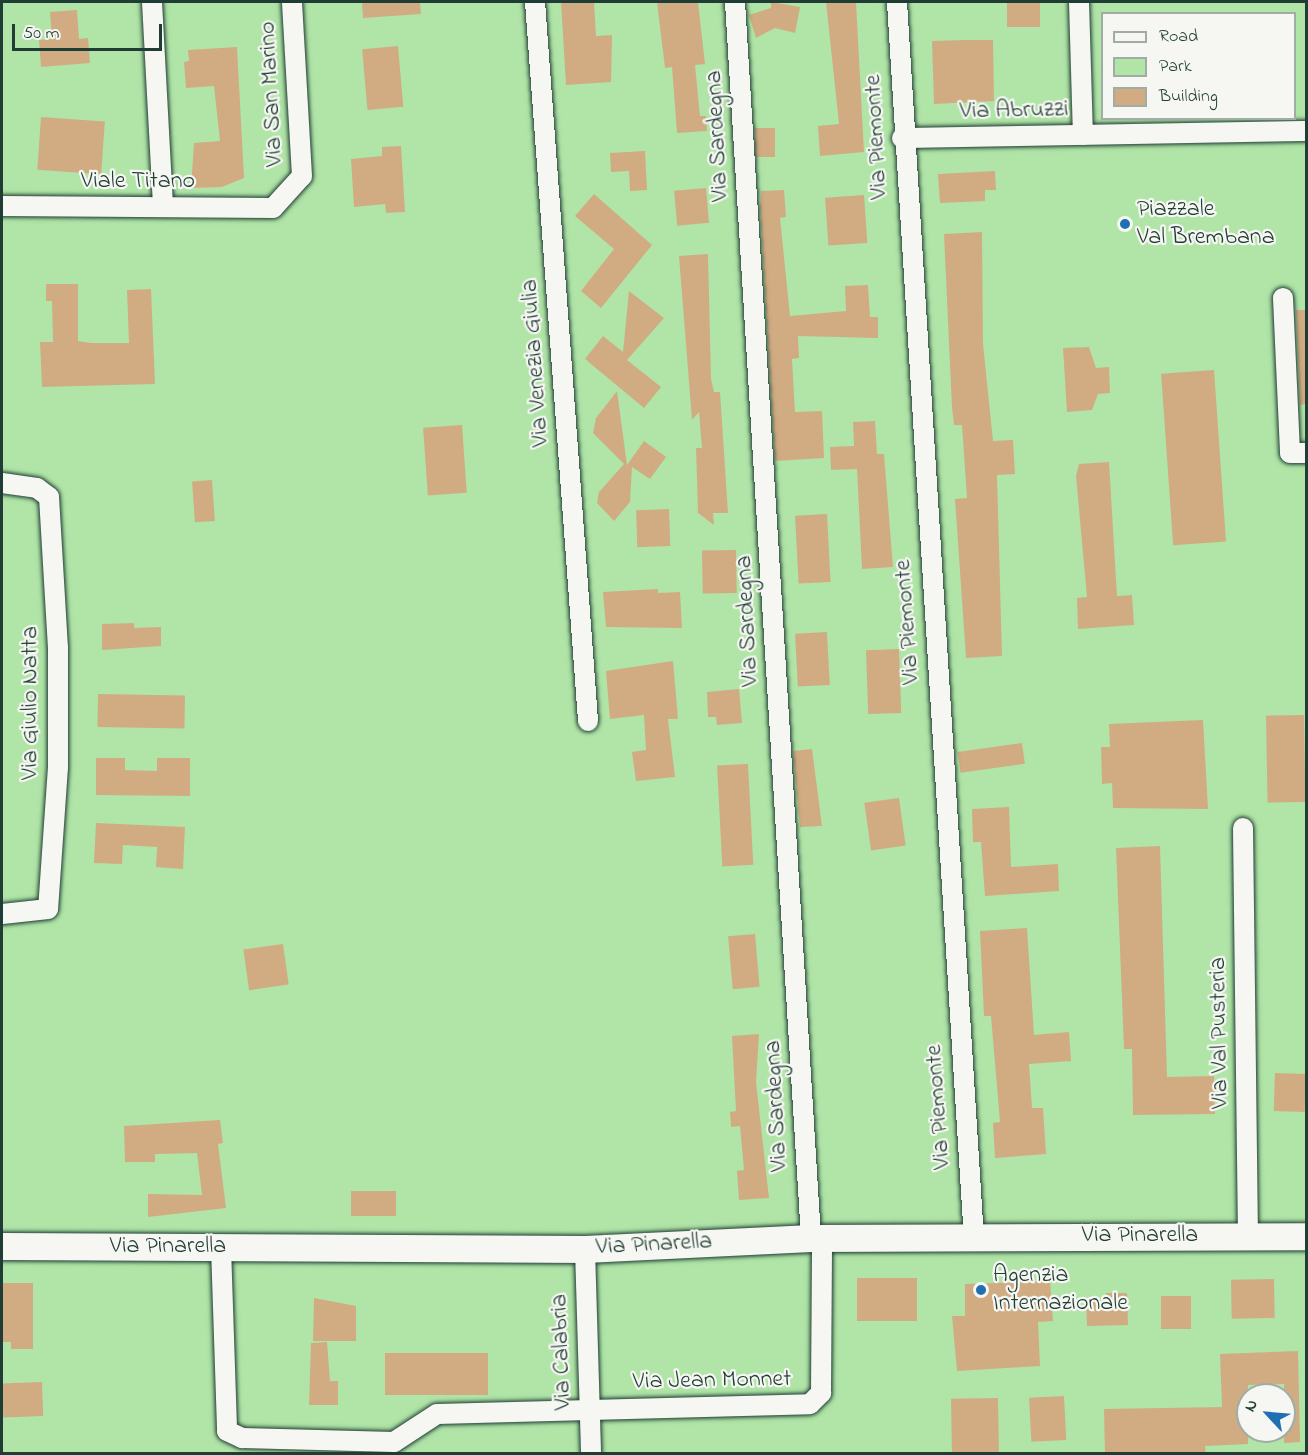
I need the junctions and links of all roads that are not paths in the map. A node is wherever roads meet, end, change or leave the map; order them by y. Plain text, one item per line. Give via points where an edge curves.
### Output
1 (152, 2) edge
2 (292, 2) edge
3 (535, 2) edge
4 (735, 2) edge
5 (897, 2) edge
6 (1079, 2) edge
7 (1306, 131) edge
8 (1083, 135) junction
9 (902, 138) junction
10 (2, 206) edge
11 (163, 207) junction
12 (273, 208) joint
13 (1283, 298) dead end
14 (1306, 453) edge
15 (2, 483) edge
16 (588, 721) dead end
17 (1242, 828) dead end
18 (2, 914) edge
19 (1248, 1236) junction
20 (1306, 1236) edge
21 (817, 1238) junction
22 (974, 1239) junction
23 (2, 1246) edge
24 (221, 1247) junction
25 (585, 1250) junction
26 (590, 1408) junction
27 (591, 1454) edge

1 - 11 street
2 - 12 street, Via San Marino via 302,176
3 - 16 street, Via Venezia Giulia
4 - 21 street, Via Sardegna
5 - 9 street, Via Piemonte
6 - 8 street
7 - 8 street, Via Abruzzi
8 - 9 street, Via Abruzzi
9 - 22 street, Via Piemonte
10 - 11 street, Viale Titano
11 - 12 street, Viale Titano
13 - 14 street via 1290,453
15 - 18 street, Via Giulio Natta via 37,488 49,498 58,767 48,909
17 - 19 street, Via Val Pusteria
19 - 20 street, Via Pinarella
19 - 22 street, Via Pinarella
21 - 22 street, Via Pinarella
21 - 25 street, Via Pinarella
21 - 26 street, Via Jean Monnet via 821,1393 810,1404
23 - 24 street, Via Pinarella
24 - 25 street, Via Pinarella
24 - 26 street, Via Jean Monnet via 227,1431 242,1438 394,1442 437,1414
25 - 26 street, Via Calabria
26 - 27 street, Via Calabria

